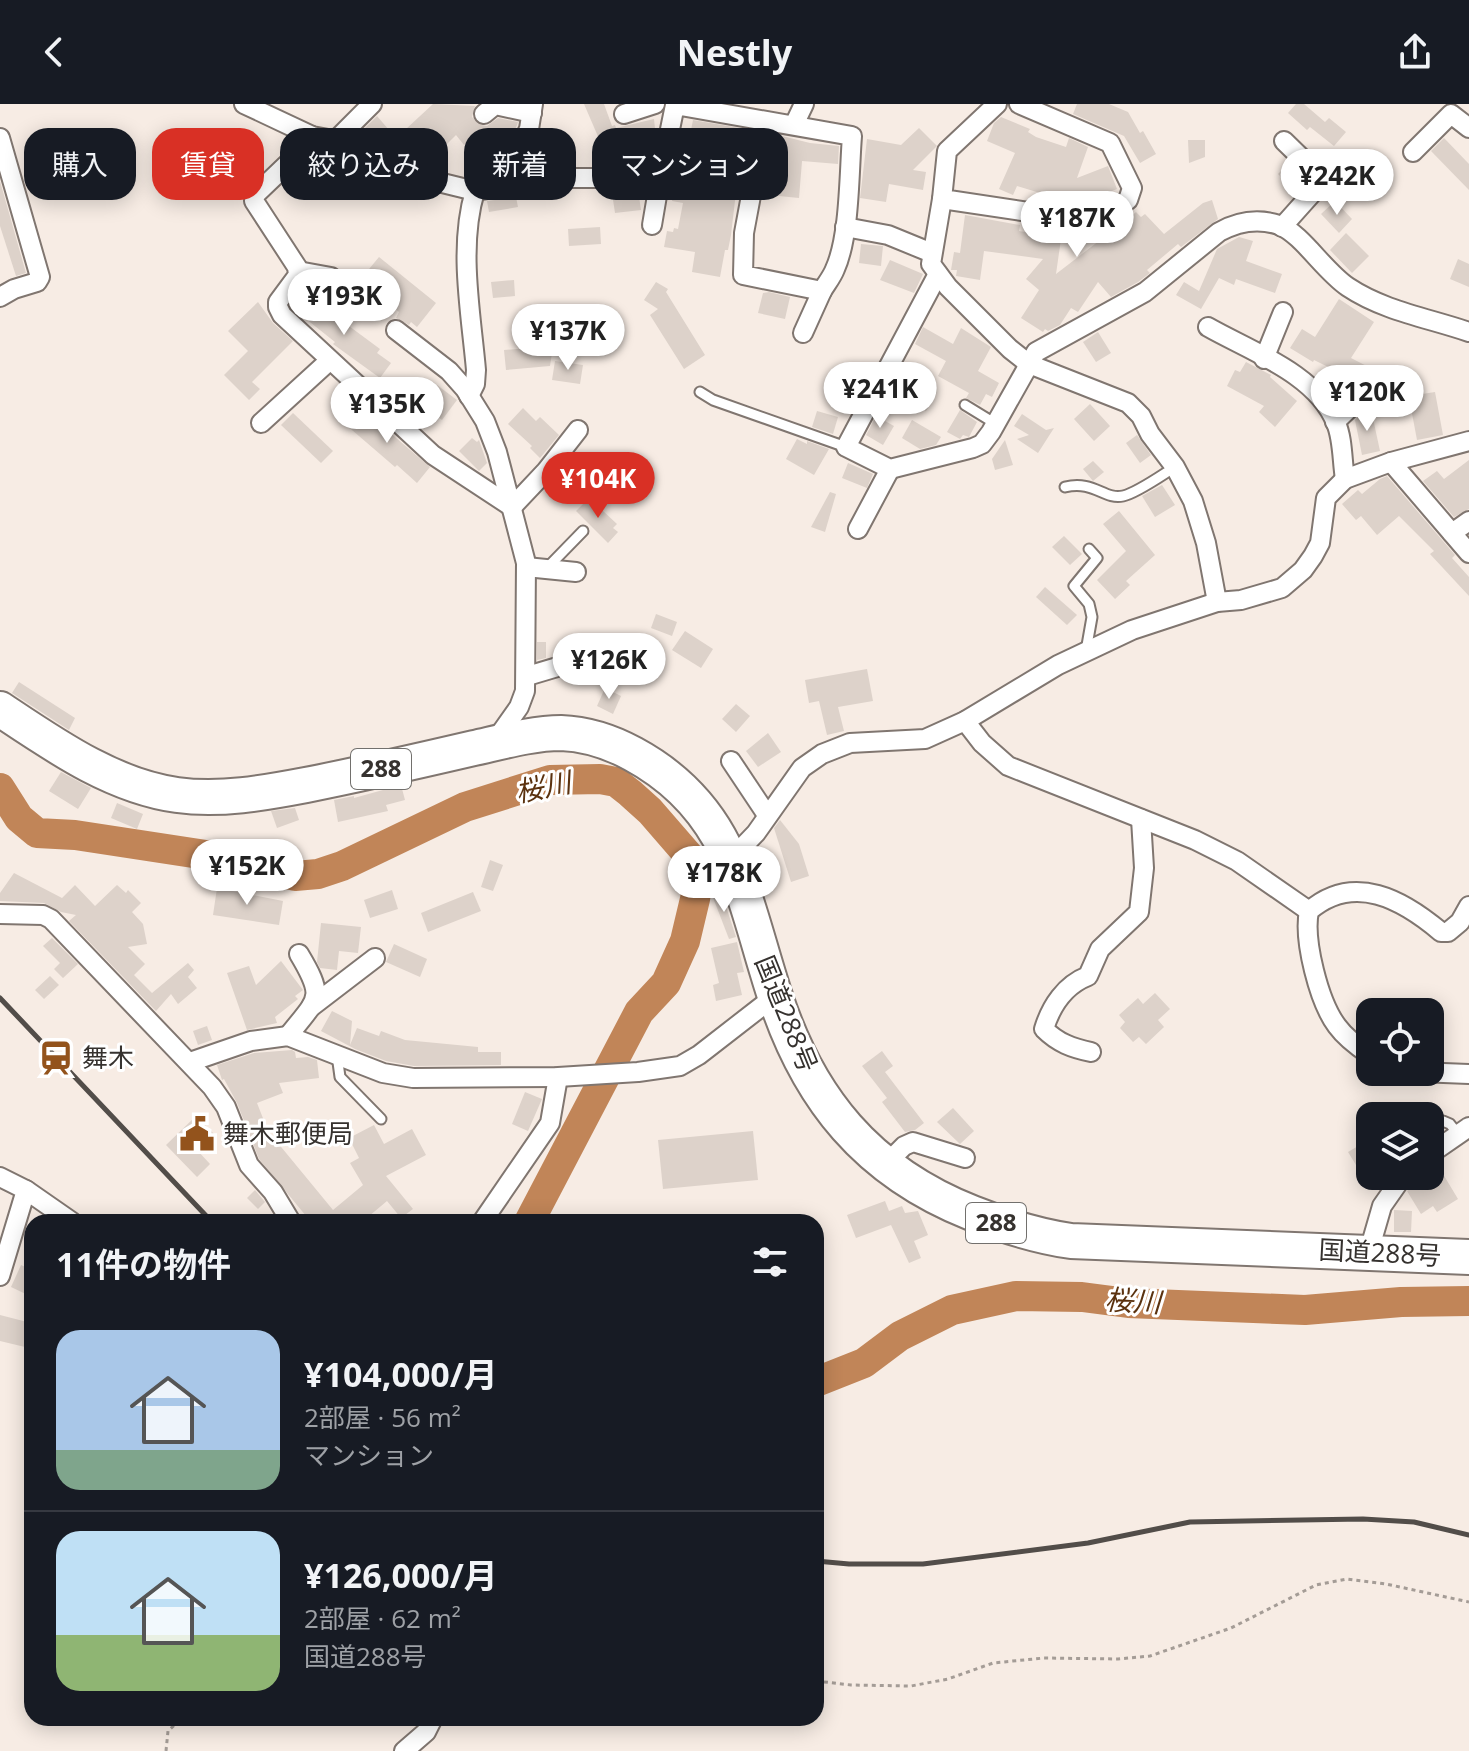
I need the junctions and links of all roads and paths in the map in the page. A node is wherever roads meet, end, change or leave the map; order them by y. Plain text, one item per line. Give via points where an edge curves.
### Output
1 (244, 104) edge
2 (372, 104) edge
3 (655, 104) edge
4 (804, 104) edge
5 (997, 104) edge
6 (1019, 104) edge
7 (672, 105) edge
8 (532, 108) edge
9 (484, 114) dead end
10 (624, 114) dead end
11 (765, 121) junction
12 (794, 125) junction
13 (295, 128) edge
14 (348, 128) edge
15 (529, 128) edge
16 (668, 128) edge
17 (1469, 128) edge
18 (0, 138) edge
19 (1284, 141) dead end
20 (1413, 152) dead end
21 (280, 171) edge
22 (942, 199) junction
23 (472, 200) edge
24 (656, 200) edge
25 (652, 225) dead end
26 (845, 227) junction
27 (1282, 227) junction
28 (932, 253) junction
29 (298, 271) junction
30 (938, 274) junction
31 (331, 277) dead end
32 (822, 291) junction
33 (0, 297) edge
34 (1283, 312) dead end
35 (1208, 327) dead end
36 (396, 330) dead end
37 (1469, 332) edge
38 (803, 333) dead end
39 (1264, 359) junction
40 (329, 361) junction
41 (1029, 364) junction
42 (700, 392) dead end
43 (469, 396) junction
44 (1358, 400) dead end
45 (965, 405) dead end
46 (1335, 422) junction
47 (261, 423) dead end
48 (996, 424) junction
49 (578, 430) dead end
50 (1469, 441) edge
51 (846, 447) junction
52 (1391, 462) junction
53 (1175, 467) junction
54 (890, 469) junction
55 (1345, 479) junction
56 (1065, 487) dead end
57 (512, 507) junction
58 (1469, 521) edge
59 (858, 529) dead end
60 (583, 531) dead end
61 (1452, 533) junction
62 (1089, 549) dead end
63 (1469, 553) edge
64 (526, 567) junction
65 (546, 569) junction
66 (576, 572) dead end
67 (1217, 602) junction
68 (631, 645) dead end
69 (1086, 651) junction
70 (527, 676) junction
71 (0, 709) edge
72 (965, 721) junction
73 (494, 744) junction
74 (731, 761) dead end
75 (767, 815) junction
76 (1141, 819) junction
77 (732, 858) junction
78 (1469, 906) edge
79 (1309, 911) junction
80 (0, 914) edge
81 (299, 954) dead end
82 (375, 958) dead end
83 (775, 996) junction
84 (311, 1007) junction
85 (288, 1036) junction
86 (1356, 1043) edge
87 (1091, 1052) dead end
88 (337, 1054) junction
89 (190, 1062) junction
90 (1444, 1073) edge
91 (1469, 1074) edge
92 (560, 1077) junction
93 (381, 1119) dead end
94 (1444, 1121) edge
95 (1464, 1130) edge
96 (1444, 1144) edge
97 (965, 1158) dead end
98 (885, 1165) junction
99 (0, 1177) edge
100 (26, 1190) junction
101 (1393, 1190) edge
102 (60, 1214) edge
103 (286, 1214) edge
104 (487, 1214) edge
105 (1369, 1251) junction
106 (1469, 1257) edge
107 (0, 1276) edge
108 (1469, 1602) edge
109 (824, 1682) edge
110 (173, 1726) edge
111 (429, 1726) edge
112 (166, 1751) edge
113 (404, 1751) edge

1 - 13 street
2 - 14 street
3 - 10 street
4 - 12 street
5 - 22 street via 947,151
6 - 22 street via 1110,143 1132,188 1128,200 1076,233 1035,213
7 - 11 street
7 - 16 street
8 - 9 street via 495,105
8 - 15 street
11 - 12 street
11 - 32 street via 744,233 743,275
12 - 26 street via 852,136
17 - 20 street via 1451,114
18 - 33 street via 40,277
19 - 27 street via 1324,180
21 - 29 street via 254,201
22 - 28 street
23 - 43 street via 468,246 476,370
24 - 25 street
26 - 28 street via 888,235
26 - 32 street via 836,268
27 - 37 street via 1326,271 1374,302
27 - 41 street via 1247,222 1219,232 1145,292 1036,352
28 - 30 street
29 - 31 street
29 - 40 street via 278,307
30 - 41 street
30 - 51 street
32 - 38 street
34 - 39 street
35 - 39 street
36 - 43 street via 449,371
39 - 46 street via 1315,392
40 - 47 street
40 - 57 street via 433,455
41 - 48 street
41 - 53 street via 1128,403
42 - 51 lane
43 - 57 street via 489,431
44 - 46 street
45 - 48 lane
46 - 55 street
48 - 54 street via 973,448
49 - 57 street
50 - 52 street
51 - 54 street
52 - 55 street
52 - 61 street
53 - 56 lane via 1123,496 1079,484
53 - 67 street via 1206,543
54 - 59 street
55 - 67 street via 1326,498 1320,543 1294,579 1270,593
57 - 64 street
58 - 61 street
60 - 65 lane
61 - 63 street
62 - 69 lane via 1097,558 1074,586 1092,617
64 - 65 street
64 - 70 street
65 - 66 street
67 - 69 street
68 - 70 street
69 - 72 street
70 - 73 street via 519,707
71 - 73 highway, 国道288号 / 288 via 126,782 201,798 271,792
72 - 75 street via 925,739 850,743 822,754 802,768
72 - 76 street via 1008,766
73 - 77 highway, 国道288号 / 288 via 557,733 622,748 694,800
74 - 75 street
75 - 77 street
76 - 79 street via 1237,861
76 - 87 street via 1144,868 1139,912 1100,949 1088,976 1075,981 1054,1003 1044,1029 1067,1046
77 - 83 highway, 国道288号 / 288
78 - 79 street via 1448,932 1401,902 1374,893 1335,896
79 - 86 street via 1308,946 1324,997 1336,1025
80 - 89 street via 51,919
81 - 84 street via 316,984
82 - 84 street
83 - 92 street via 680,1066
83 - 98 highway, 国道288号 / 288 via 814,1085 843,1125
84 - 85 street
85 - 88 street
85 - 89 street via 251,1041
88 - 92 street via 383,1073 413,1078
88 - 93 lane via 340,1077
89 - 103 street via 226,1107 249,1165
90 - 91 street
92 - 104 street via 550,1123
94 - 95 lane
95 - 96 street
97 - 98 street via 913,1142
98 - 105 highway, 国道288号 / 288 via 949,1204 1047,1238
99 - 100 street
100 - 102 street
100 - 107 street
101 - 105 street via 1382,1206
105 - 106 highway, 国道288号 / 288
108 - 109 path via 1347,1579 1316,1585 1231,1628 1150,1656 993,1663 911,1686
110 - 112 path
111 - 113 street

